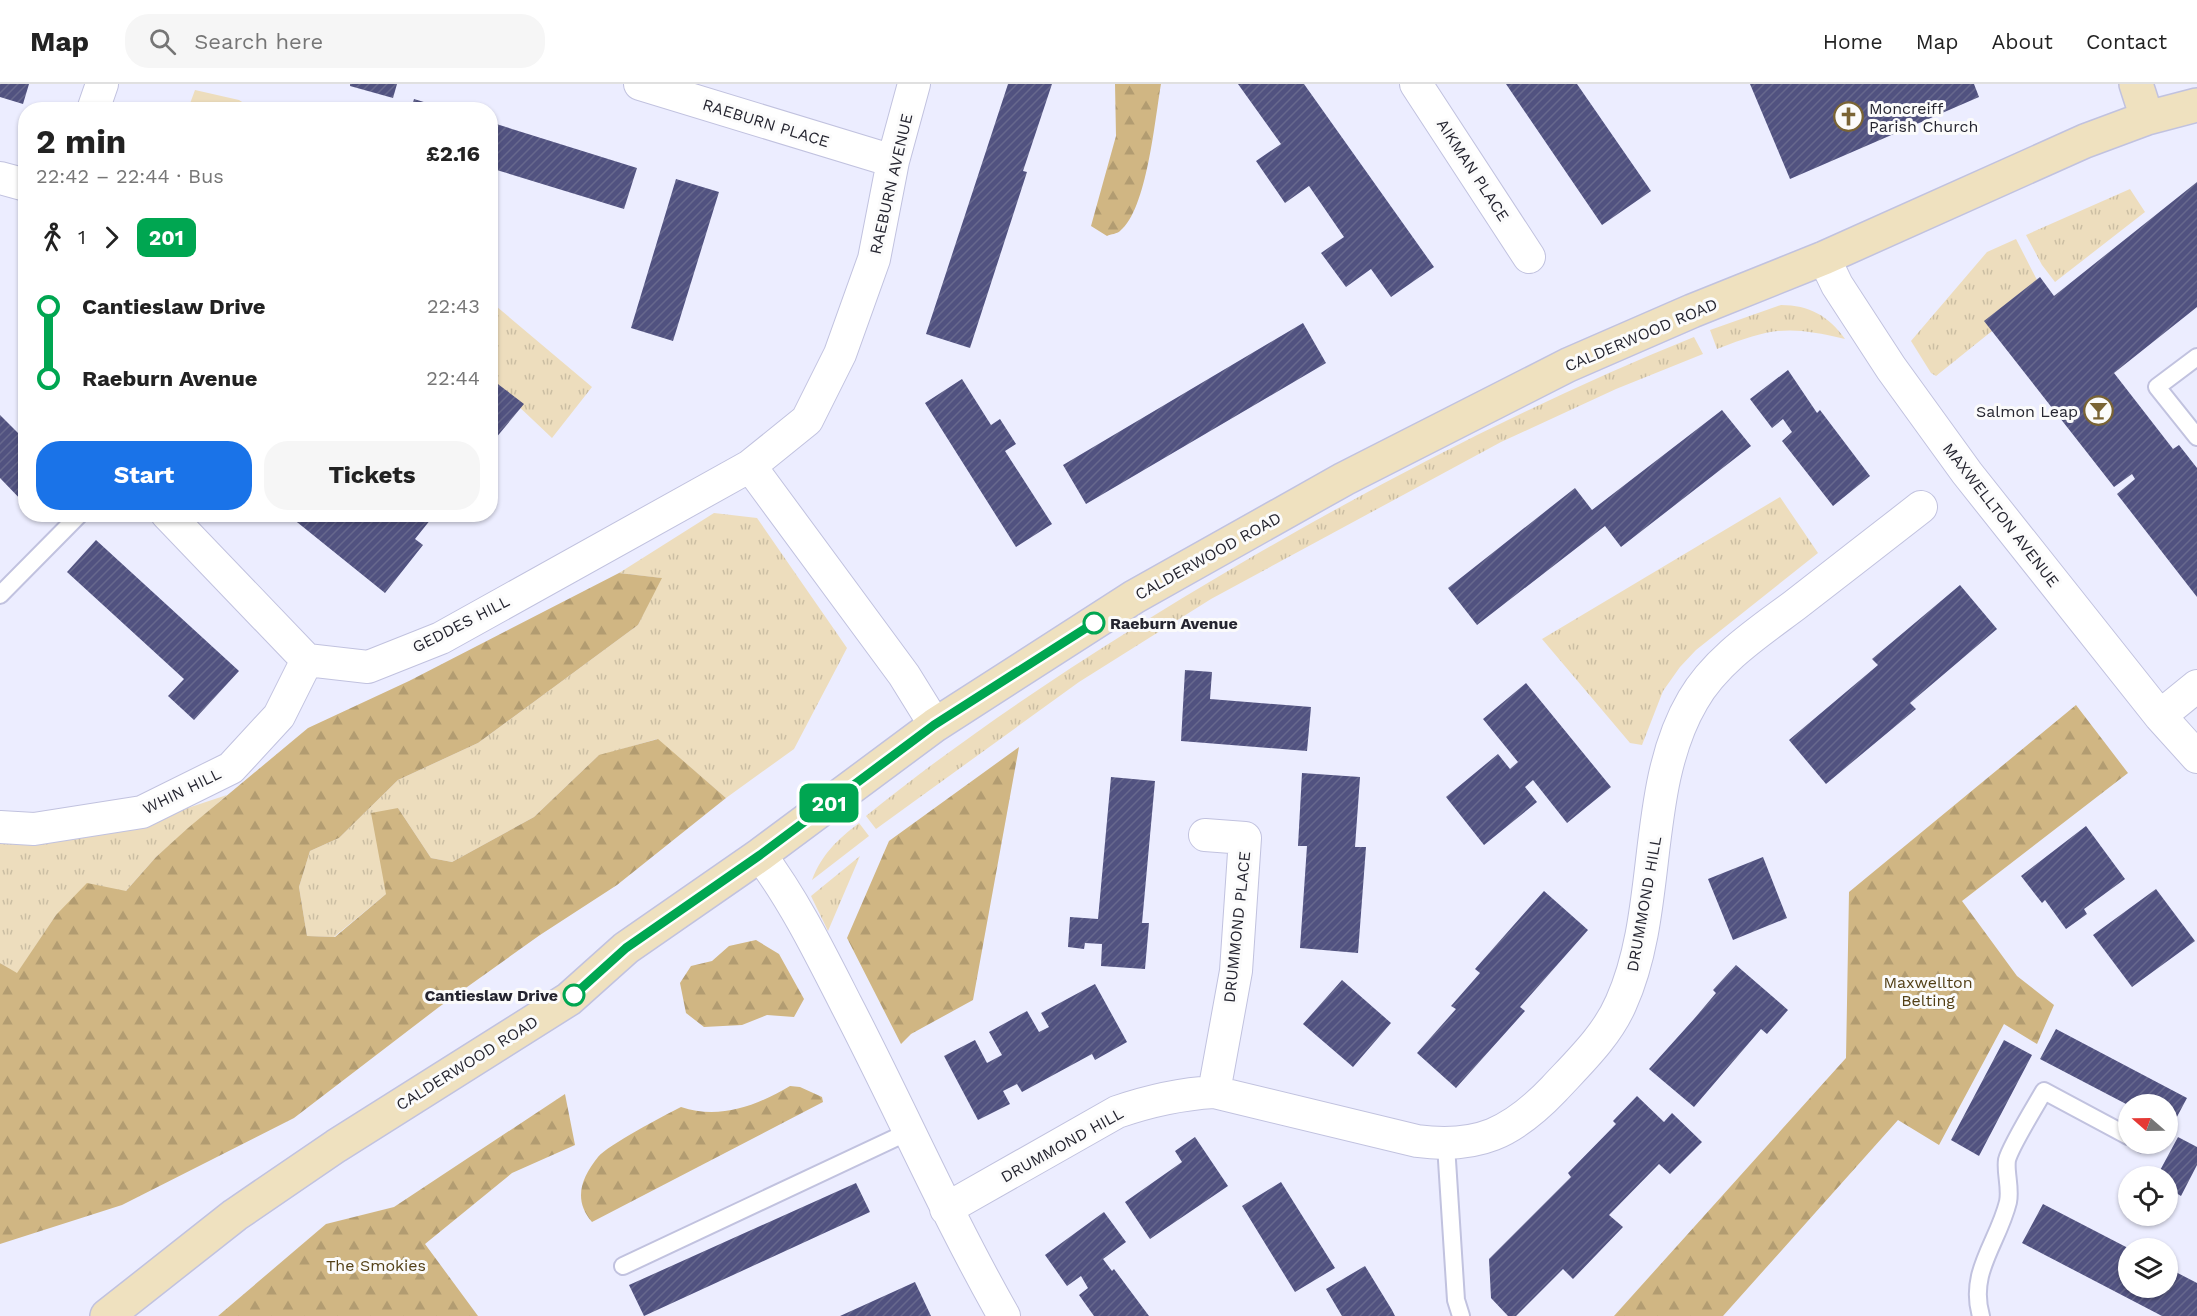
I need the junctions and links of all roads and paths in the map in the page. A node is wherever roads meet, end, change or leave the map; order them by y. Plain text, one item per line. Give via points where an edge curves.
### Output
1 (102, 84) edge
2 (640, 84) edge
3 (914, 84) edge
4 (1416, 84) edge
5 (2136, 84) edge
6 (96, 102) edge
7 (2197, 105) edge
8 (2148, 118) junction
9 (893, 161) junction
10 (0, 178) edge
11 (18, 183) edge
12 (1529, 257) dead end
13 (1824, 258) junction
14 (2197, 357) edge
15 (2197, 437) edge
16 (750, 466) junction
17 (1921, 507) dead end
18 (73, 522) edge
19 (175, 522) edge
20 (0, 595) edge
21 (307, 660) junction
22 (2197, 686) edge
23 (2160, 716) junction
24 (934, 725) junction
25 (2197, 757) edge
26 (0, 827) edge
27 (1204, 835) dead end
28 (760, 855) junction
29 (1214, 1092) junction
30 (2118, 1131) edge
31 (908, 1132) junction
32 (1446, 1144) junction
33 (946, 1209) junction
34 (623, 1266) dead end
35 (106, 1316) edge
36 (1004, 1316) edge
37 (1461, 1316) edge
38 (1981, 1316) edge

1 - 6 street
2 - 9 street, RAEBURN PLACE
3 - 9 street, RAEBURN AVENUE
4 - 12 street, AIKMAN PLACE
5 - 8 street
7 - 8 street, CALDERWOOD ROAD
8 - 13 street, CALDERWOOD ROAD
9 - 16 street, RAEBURN AVENUE via 874,259 840,354 807,420
10 - 11 street
13 - 23 street, MAXWELLTON AVENUE via 1861,322 1942,440
13 - 24 street, CALDERWOOD ROAD via 1568,365 1454,421 1134,597
14 - 15 lane via 2157,387
16 - 21 street, GEDDES HILL via 441,638 368,667
16 - 24 street via 904,675
17 - 32 street, DRUMMOND HILL via 1750,639 1711,675 1683,719 1671,753 1641,934 1620,1005 1604,1032 1538,1106 1494,1134 1470,1143
18 - 20 lane
19 - 21 street
21 - 26 street, WHIN HILL via 279,716 231,768 142,812 34,828
22 - 23 street
23 - 25 street, MAXWELLTON AVENUE
24 - 28 street, CALDERWOOD ROAD
27 - 29 street, DRUMMOND PLACE via 1245,838 1236,971
28 - 31 street via 781,883 834,980
28 - 35 street, CALDERWOOD ROAD via 626,948 569,999 336,1146 236,1215
29 - 32 street, DRUMMOND HILL via 1417,1141
29 - 33 street, DRUMMOND HILL via 1166,1097 1117,1112
30 - 38 lane via 2044,1090 2007,1161 2008,1200 1981,1266 1977,1286
31 - 33 street
31 - 34 lane
32 - 37 lane via 1455,1300
33 - 36 street

